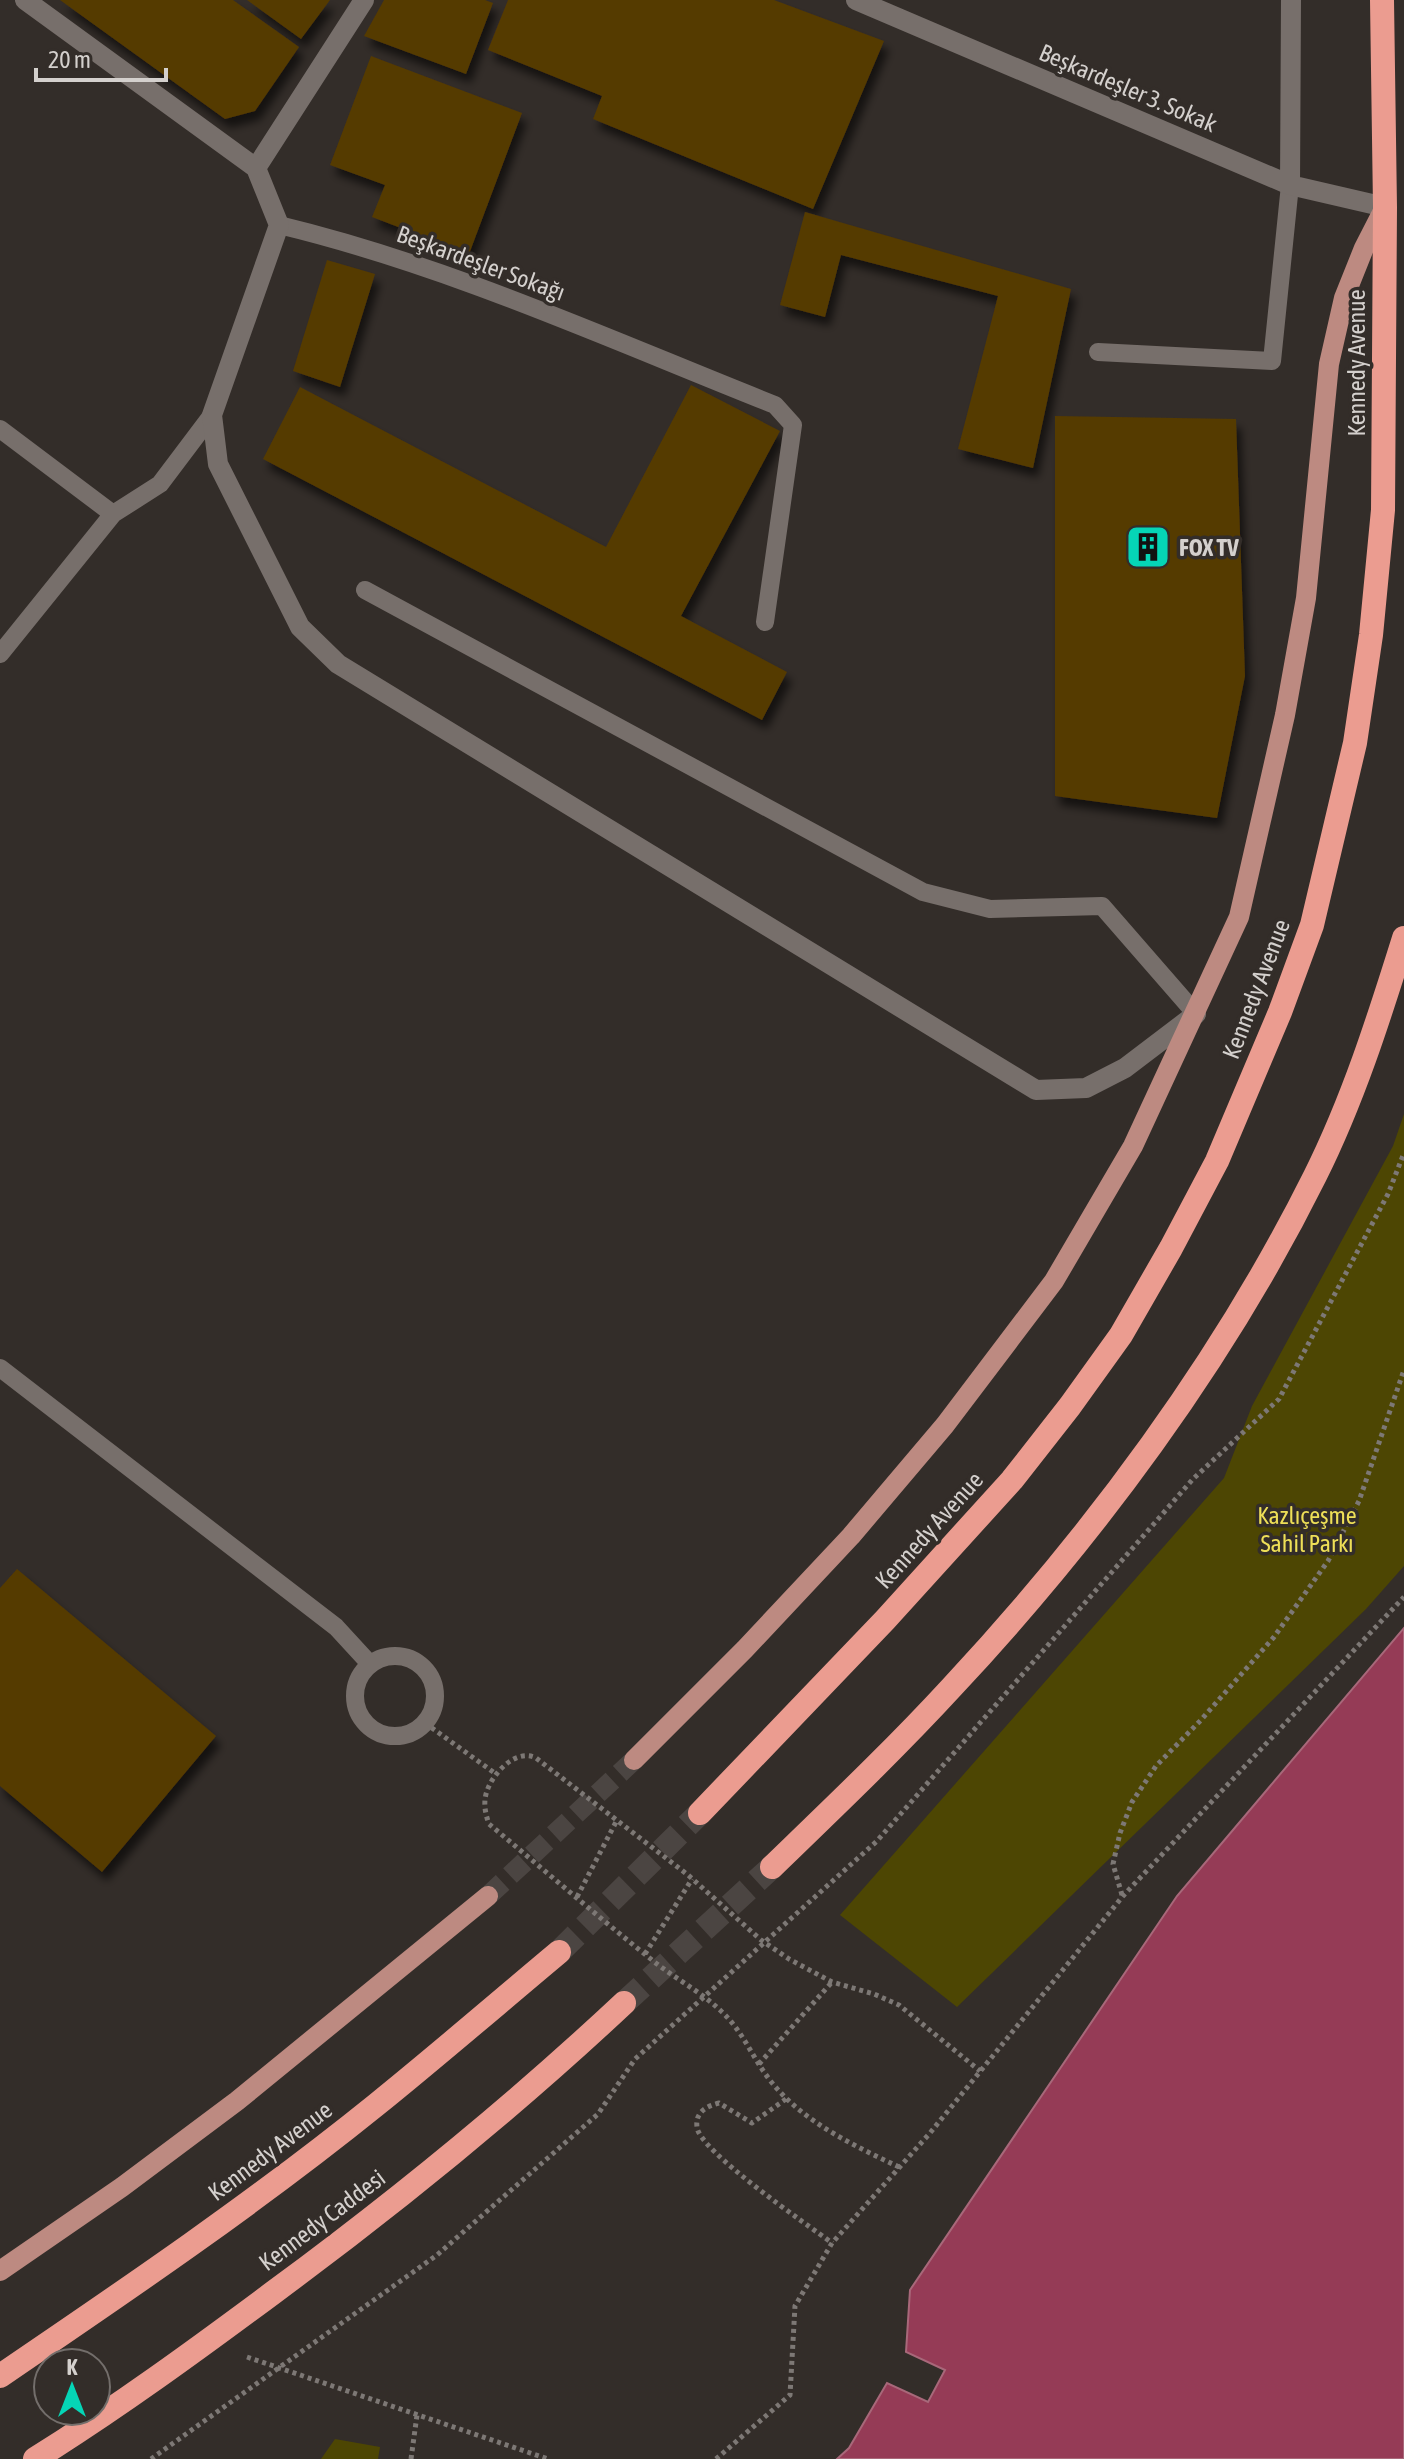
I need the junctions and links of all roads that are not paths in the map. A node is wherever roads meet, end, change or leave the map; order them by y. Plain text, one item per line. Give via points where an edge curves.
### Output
1 (25, 0) edge
2 (364, 0) edge
3 (856, 0) edge
4 (1291, 0) edge
5 (1382, 0) edge
6 (256, 168) junction
7 (1290, 185) junction
8 (1385, 207) junction
9 (279, 225) junction
10 (1098, 352) dead end
11 (212, 415) junction
12 (0, 429) edge
13 (113, 514) junction
14 (365, 590) dead end
15 (765, 622) dead end
16 (0, 654) edge
17 (1404, 938) edge
18 (1196, 1014) junction
19 (0, 1368) edge
20 (370, 1664) junction
21 (634, 1760) tunnel mouth
22 (700, 1813) tunnel mouth
23 (772, 1867) tunnel mouth
24 (488, 1896) tunnel mouth
25 (559, 1952) tunnel mouth
26 (624, 2003) tunnel mouth
27 (0, 2271) edge
28 (0, 2376) edge
29 (35, 2459) edge

1 - 6 street
2 - 6 street
3 - 7 street, Beşkardeşler 3. Sokak
4 - 7 street
5 - 8 highway, Kennedy Avenue
6 - 9 street
7 - 8 street, Beşkardeşler 3. Sokak
7 - 10 lane via 1272,361
8 - 18 main road via 1344,298 1329,364 1306,598 1239,917
8 - 22 highway, Kennedy Avenue via 1383,510 1355,743 1312,925 1222,1148 1121,1335 1012,1480
9 - 11 street
9 - 15 lane, Beşkardeşler Sokağı via 341,240 540,310 775,405 793,425
11 - 13 lane via 160,484
11 - 18 street via 218,464 231,491 300,627 338,664 1036,1090 1086,1088 1125,1068
12 - 13 lane
13 - 16 lane
14 - 18 lane via 923,892 990,909 1102,906
17 - 23 highway via 1374,1033 1317,1173 1221,1345 1147,1450 1018,1614
18 - 21 main road via 1133,1146 1054,1281 1001,1353 851,1536
19 - 20 lane via 336,1627
20 - 20 lane via 384,1657 413,1659 433,1681 433,1710 414,1732 385,1735 361,1718 355,1689
24 - 27 main road via 237,2101
25 - 28 highway, Kennedy Avenue via 273,2184
26 - 29 highway, Kennedy Caddesi via 472,2139 360,2228 164,2374

